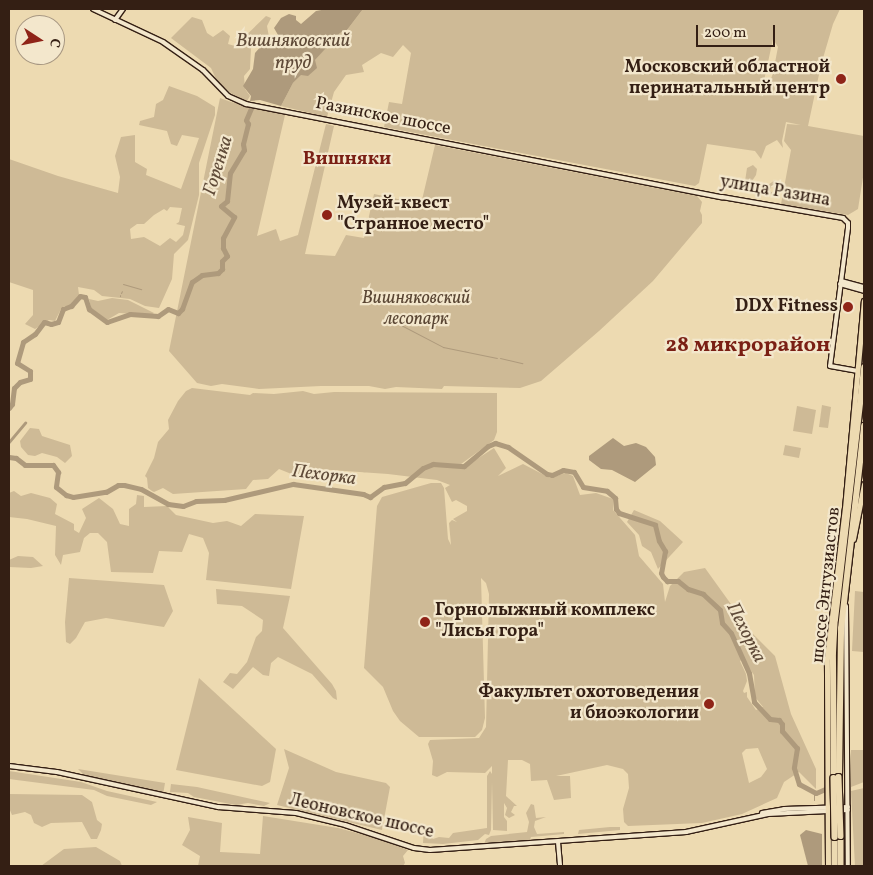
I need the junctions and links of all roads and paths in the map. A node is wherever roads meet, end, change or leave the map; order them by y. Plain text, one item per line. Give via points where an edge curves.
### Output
1 (93, 9) edge
2 (123, 9) edge
3 (115, 20) junction
4 (694, 192) joint
5 (840, 283) junction
6 (864, 287) edge
7 (864, 291) edge
8 (864, 301) edge
9 (863, 334) edge
10 (864, 368) edge
11 (857, 371) junction
12 (864, 426) edge
13 (864, 484) edge
14 (845, 540) junction
15 (849, 559) junction
16 (836, 575) junction
17 (846, 578) junction
18 (9, 766) edge
19 (837, 778) junction
20 (848, 794) junction
21 (827, 795) junction
22 (827, 809) junction
23 (848, 809) junction
24 (848, 822) junction
25 (827, 825) junction
26 (838, 837) junction
27 (558, 842) junction
28 (560, 866) edge
29 (828, 866) edge
30 (835, 866) edge
31 (841, 866) edge
32 (848, 866) edge

1 - 3 main road, Разинское шоссе
2 - 3 main road
3 - 4 main road, Разинское шоссе via 163,42 195,64 237,101
4 - 5 main road, улица Разина via 844,218 848,223
5 - 6 main road
5 - 7 main road
5 - 11 main road via 830,366
8 - 9 main road
9 - 11 main road
10 - 14 highway, шоссе Энтузиастов
11 - 16 main road
12 - 15 highway, шоссе Энтузиастов
13 - 15 main road
14 - 16 main road
14 - 19 highway, шоссе Энтузиастов via 833,652
15 - 17 highway, шоссе Энтузиастов
16 - 21 main road via 827,658
17 - 19 highway, шоссе Энтузиастов via 840,651
17 - 20 main road
18 - 27 main road, Леоновское шоссе via 57,772 218,808 296,813 422,849
19 - 26 highway, шоссе Энтузиастов, bridge
20 - 21 main road via 837,804
20 - 23 main road
21 - 22 main road
22 - 23 main road, Леоновское шоссе
22 - 25 main road
22 - 27 main road, Леоновское шоссе via 740,819 686,832
23 - 24 main road
24 - 25 main road via 843,816 836,815
24 - 32 main road
25 - 29 main road
26 - 30 highway, шоссе Энтузиастов
26 - 31 highway, шоссе Энтузиастов
27 - 28 main road

